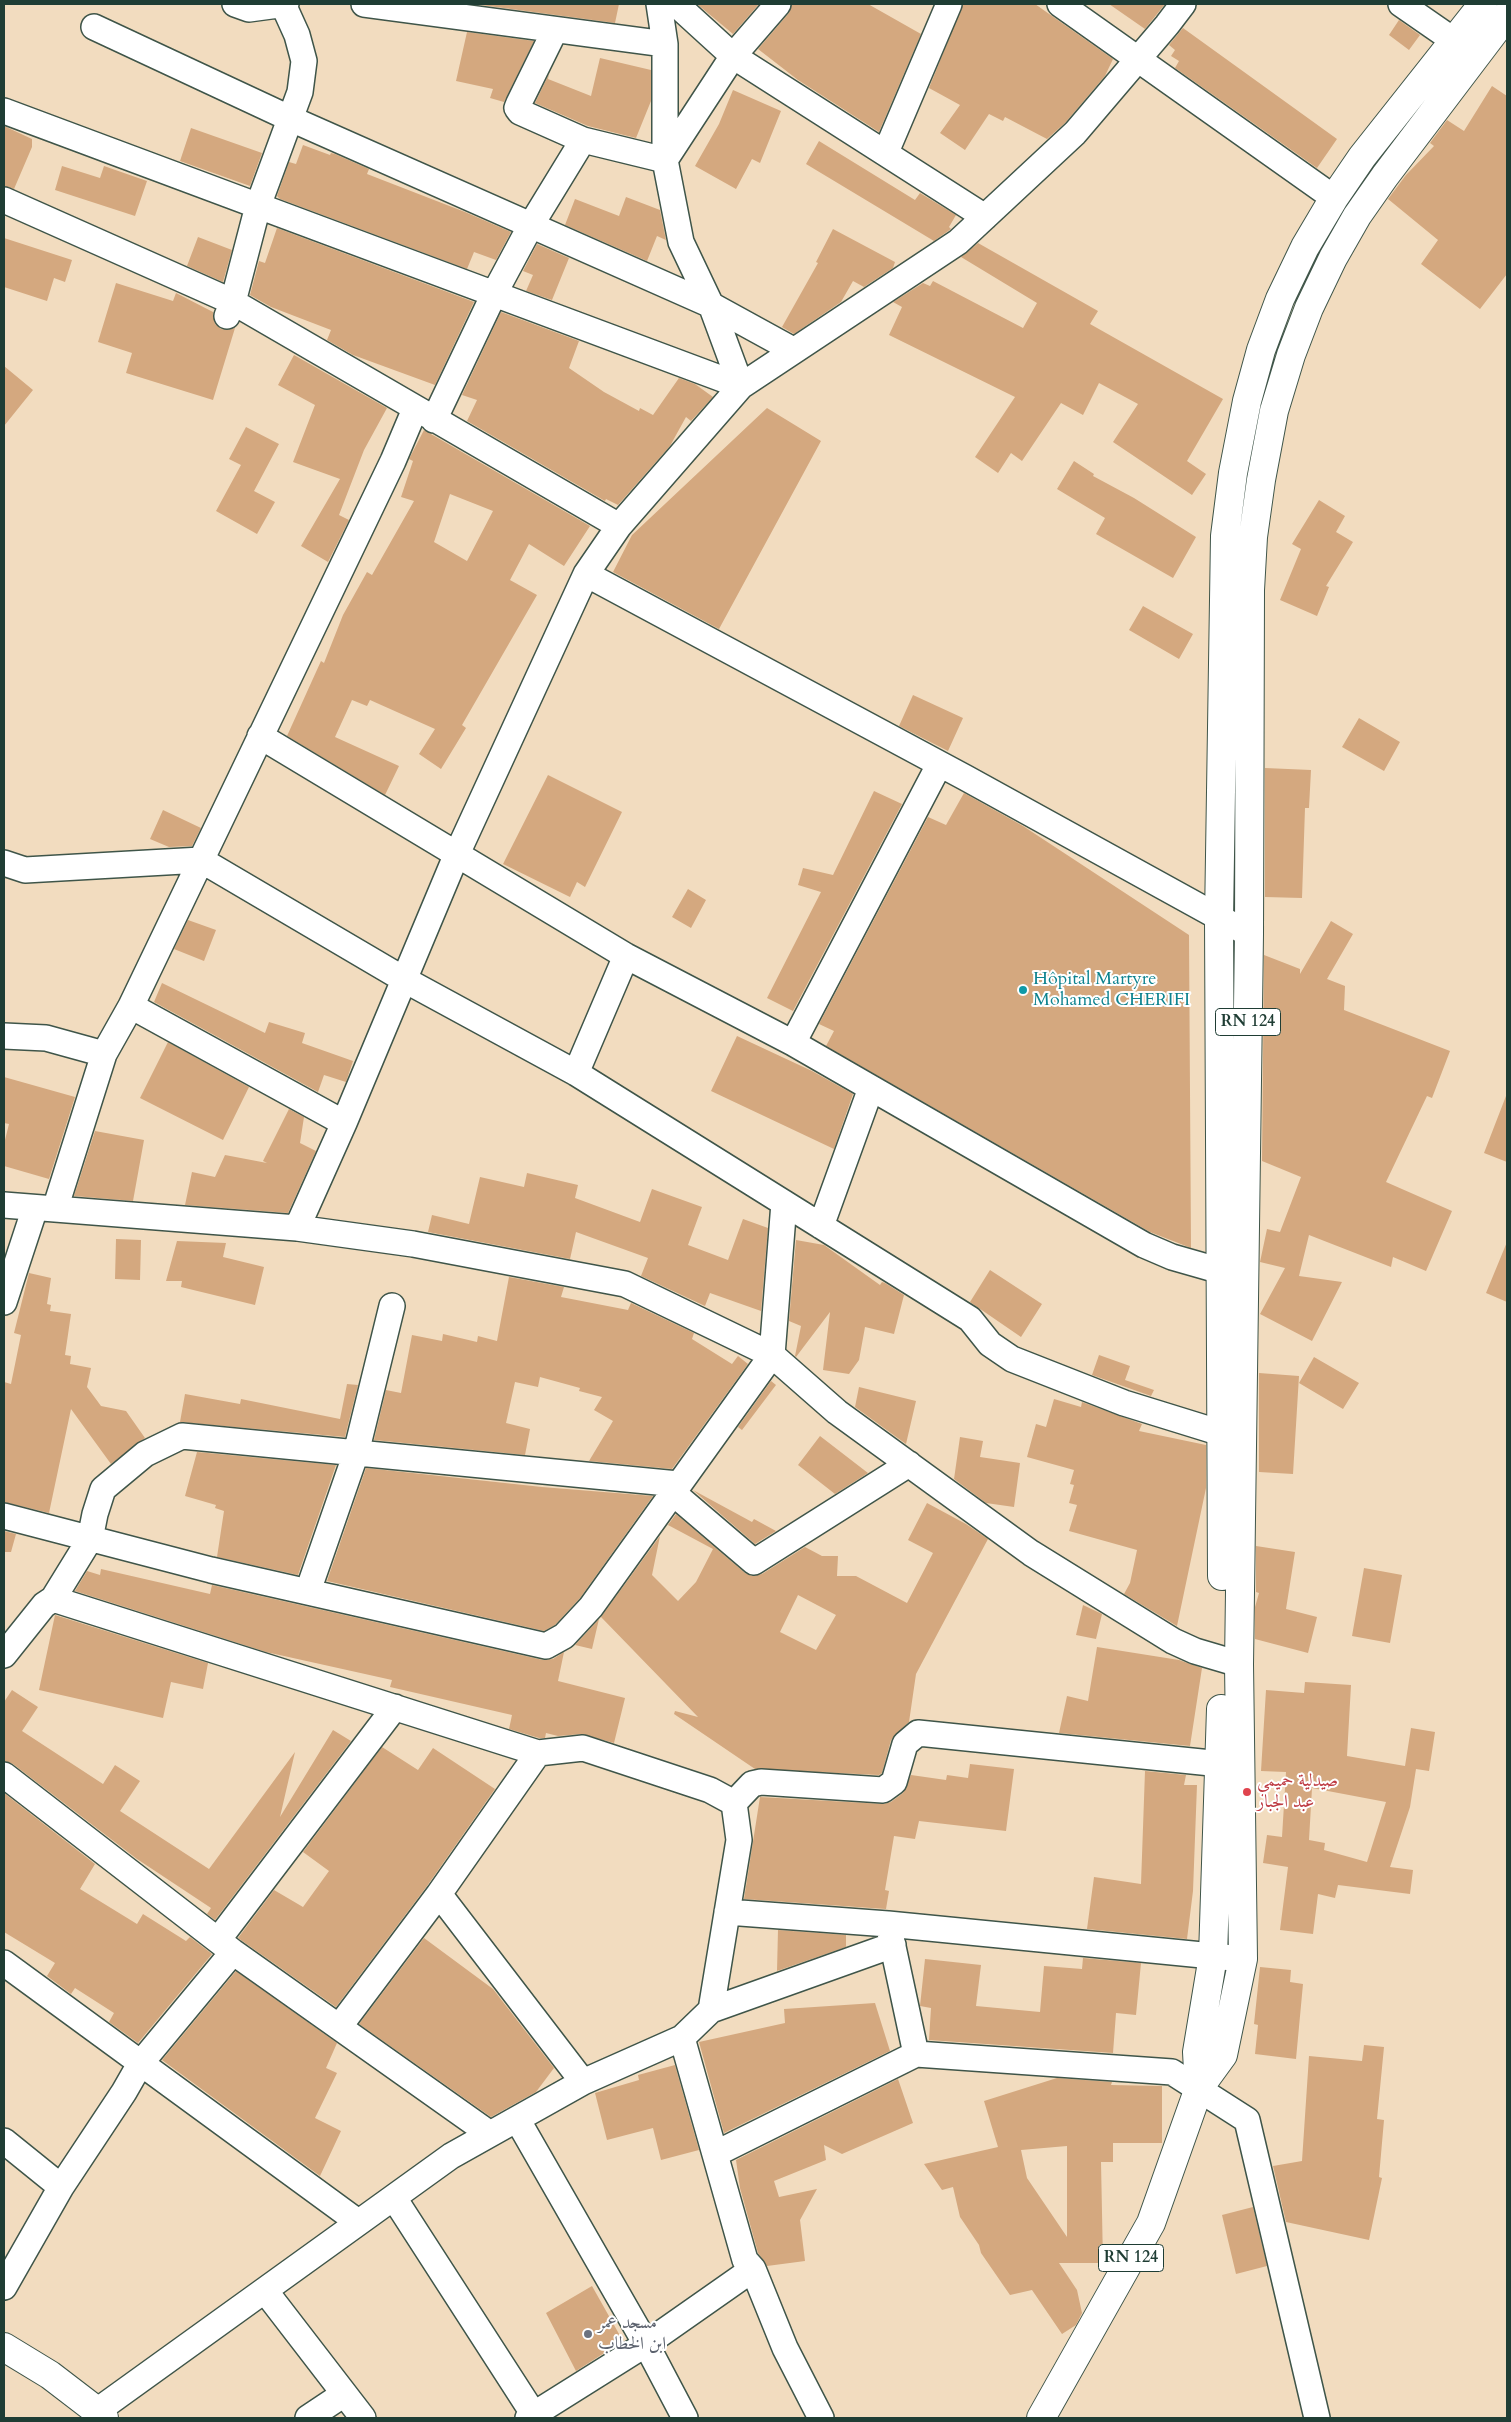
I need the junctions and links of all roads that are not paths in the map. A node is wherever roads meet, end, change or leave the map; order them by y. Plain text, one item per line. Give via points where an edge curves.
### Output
1 (235, 4) edge
2 (284, 4) edge
3 (364, 4) edge
4 (659, 4) edge
5 (676, 4) edge
6 (778, 4) edge
7 (949, 4) edge
8 (1060, 4) edge
9 (1183, 4) edge
10 (1401, 4) edge
11 (1483, 4) edge
12 (1507, 15) edge
13 (94, 27) dead end
14 (555, 30) junction
15 (1453, 40) junction
16 (665, 44) junction
17 (733, 56) junction
18 (1137, 61) junction
19 (4, 111) edge
20 (289, 118) junction
21 (583, 140) junction
22 (886, 152) junction
23 (666, 160) junction
24 (1334, 198) junction
25 (4, 200) edge
26 (258, 206) junction
27 (985, 217) junction
28 (531, 225) junction
29 (494, 294) junction
30 (711, 306) junction
31 (230, 309) junction
32 (793, 350) junction
33 (741, 386) junction
34 (1247, 401) junction
35 (1274, 411) junction
36 (425, 414) junction
37 (619, 526) junction
38 (586, 574) junction
39 (260, 736) junction
40 (939, 764) junction
41 (456, 856) junction
42 (201, 860) junction
43 (4, 863) edge
44 (1219, 919) junction
45 (1249, 934) junction
46 (626, 956) junction
47 (405, 980) junction
48 (130, 1006) junction
49 (4, 1036) edge
50 (792, 1043) junction
51 (104, 1054) junction
52 (576, 1073) junction
53 (871, 1088) junction
54 (344, 1123) junction
55 (784, 1203) junction
56 (4, 1205) edge
57 (45, 1208) junction
58 (821, 1226) junction
59 (296, 1228) junction
60 (1221, 1271) junction
61 (4, 1302) edge
62 (392, 1306) dead end
63 (772, 1355) junction
64 (1221, 1433) junction
65 (356, 1453) junction
66 (909, 1464) junction
67 (675, 1488) junction
68 (4, 1516) edge
69 (90, 1539) junction
70 (308, 1592) junction
71 (53, 1599) junction
72 (4, 1655) edge
73 (1231, 1662) junction
74 (395, 1707) junction
75 (538, 1752) junction
76 (1221, 1764) junction
77 (4, 1775) edge
78 (734, 1803) junction
79 (439, 1894) junction
80 (727, 1912) junction
81 (890, 1934) junction
82 (226, 1946) junction
83 (1213, 1956) junction
84 (1243, 1959) junction
85 (4, 1963) edge
86 (711, 2010) junction
87 (339, 2027) junction
88 (682, 2038) junction
89 (916, 2054) junction
90 (140, 2064) junction
91 (583, 2082) junction
92 (1199, 2088) junction
93 (517, 2119) junction
94 (490, 2134) junction
95 (4, 2141) edge
96 (715, 2154) junction
97 (61, 2187) junction
98 (394, 2198) junction
99 (358, 2222) junction
100 (753, 2269) junction
101 (4, 2287) edge
102 (266, 2292) junction
103 (646, 2344) junction
104 (4, 2347) edge
105 (344, 2394) junction
106 (100, 2415) edge
107 (533, 2417) edge
108 (308, 2418) edge
109 (363, 2418) edge
110 (684, 2418) edge
111 (821, 2418) edge
112 (1041, 2418) edge
113 (1316, 2418) edge

1 - 2 street via 249,9
2 - 20 street via 304,61 300,92
3 - 14 street
4 - 16 street
5 - 17 street
6 - 17 street
7 - 22 street
8 - 18 street
9 - 18 street
10 - 15 street
11 - 15 main road, RN 124
12 - 35 main road, RN 124 via 1357,216 1310,308
13 - 20 street
14 - 16 street
14 - 21 street via 518,108 520,112
15 - 24 main road, RN 124
16 - 23 street
17 - 22 street
17 - 23 street
18 - 24 street
18 - 27 street via 1075,133
19 - 26 street
20 - 26 street
20 - 28 street
21 - 23 street
21 - 28 street
22 - 27 street
23 - 30 street via 681,242
24 - 34 main road, RN 124 via 1280,299
25 - 31 street
26 - 29 street
26 - 31 street
27 - 32 street via 958,242
28 - 29 street
28 - 30 street
29 - 33 street
29 - 36 street
30 - 32 street
30 - 33 street
31 - 36 street
32 - 33 street
33 - 37 street
34 - 35 main road
34 - 44 main road, RN 124 via 1225,536
35 - 45 main road, RN 124 via 1257,508 1251,581
36 - 37 street
36 - 39 street via 393,461
37 - 38 street
38 - 40 street
38 - 41 street
39 - 41 street
39 - 42 street
40 - 44 street
40 - 50 street
41 - 46 street
41 - 47 street
42 - 43 street via 25,870
42 - 47 street
42 - 48 street
44 - 45 street
44 - 60 main road, RN 124
45 - 73 main road, RN 124
46 - 50 street
46 - 52 street
47 - 52 street
47 - 54 street
48 - 51 street
48 - 54 street
49 - 51 street via 46,1038
50 - 53 street
51 - 57 street
52 - 55 street
53 - 58 street
53 - 60 street via 1144,1245
54 - 59 street
55 - 58 street
55 - 63 street
56 - 57 street
57 - 59 street
57 - 61 street
58 - 64 street via 970,1319 990,1344 1012,1359 1124,1403
59 - 63 street via 412,1244 625,1284
60 - 64 main road, RN 124
62 - 65 street
63 - 66 street via 837,1412
63 - 67 street
64 - 73 main road, RN 124
65 - 67 street
65 - 69 street via 182,1436 145,1454 103,1489
65 - 70 street
66 - 67 street via 754,1562
66 - 73 street via 1031,1553 1173,1641
67 - 70 street via 591,1607 564,1636 546,1646
68 - 69 street
69 - 70 street
69 - 71 street
71 - 72 street via 44,1605
71 - 74 street
73 - 76 main road, RN 124
73 - 84 main road, RN 124
74 - 75 street
74 - 82 street
75 - 78 street via 583,1748 710,1790
75 - 79 street
76 - 78 street via 918,1733 905,1744 894,1782 883,1790 762,1782 752,1784
76 - 83 main road, RN 124
77 - 82 street
78 - 80 street via 739,1840
79 - 87 street
79 - 91 street
80 - 81 street
80 - 86 street
81 - 83 street
81 - 86 street
81 - 89 street
82 - 87 street
82 - 90 street
83 - 84 street
83 - 92 main road, RN 124 via 1197,2052
84 - 92 main road, RN 124 via 1223,2055
85 - 90 street
86 - 88 street
87 - 94 street
88 - 91 street
88 - 96 street
89 - 92 street via 1172,2072
89 - 96 street
90 - 97 street
90 - 99 street
91 - 93 street
92 - 112 main road, RN 124 via 1151,2223
92 - 113 street via 1247,2120
93 - 94 street
93 - 103 street
94 - 98 street via 451,2156
95 - 97 street
96 - 100 street via 745,2260
97 - 101 street
98 - 99 street
98 - 107 street
99 - 102 street
100 - 103 street
100 - 111 street via 785,2348
102 - 105 street
102 - 106 street
103 - 107 street
103 - 110 street
104 - 106 main road via 50,2375
105 - 108 street
105 - 109 street

